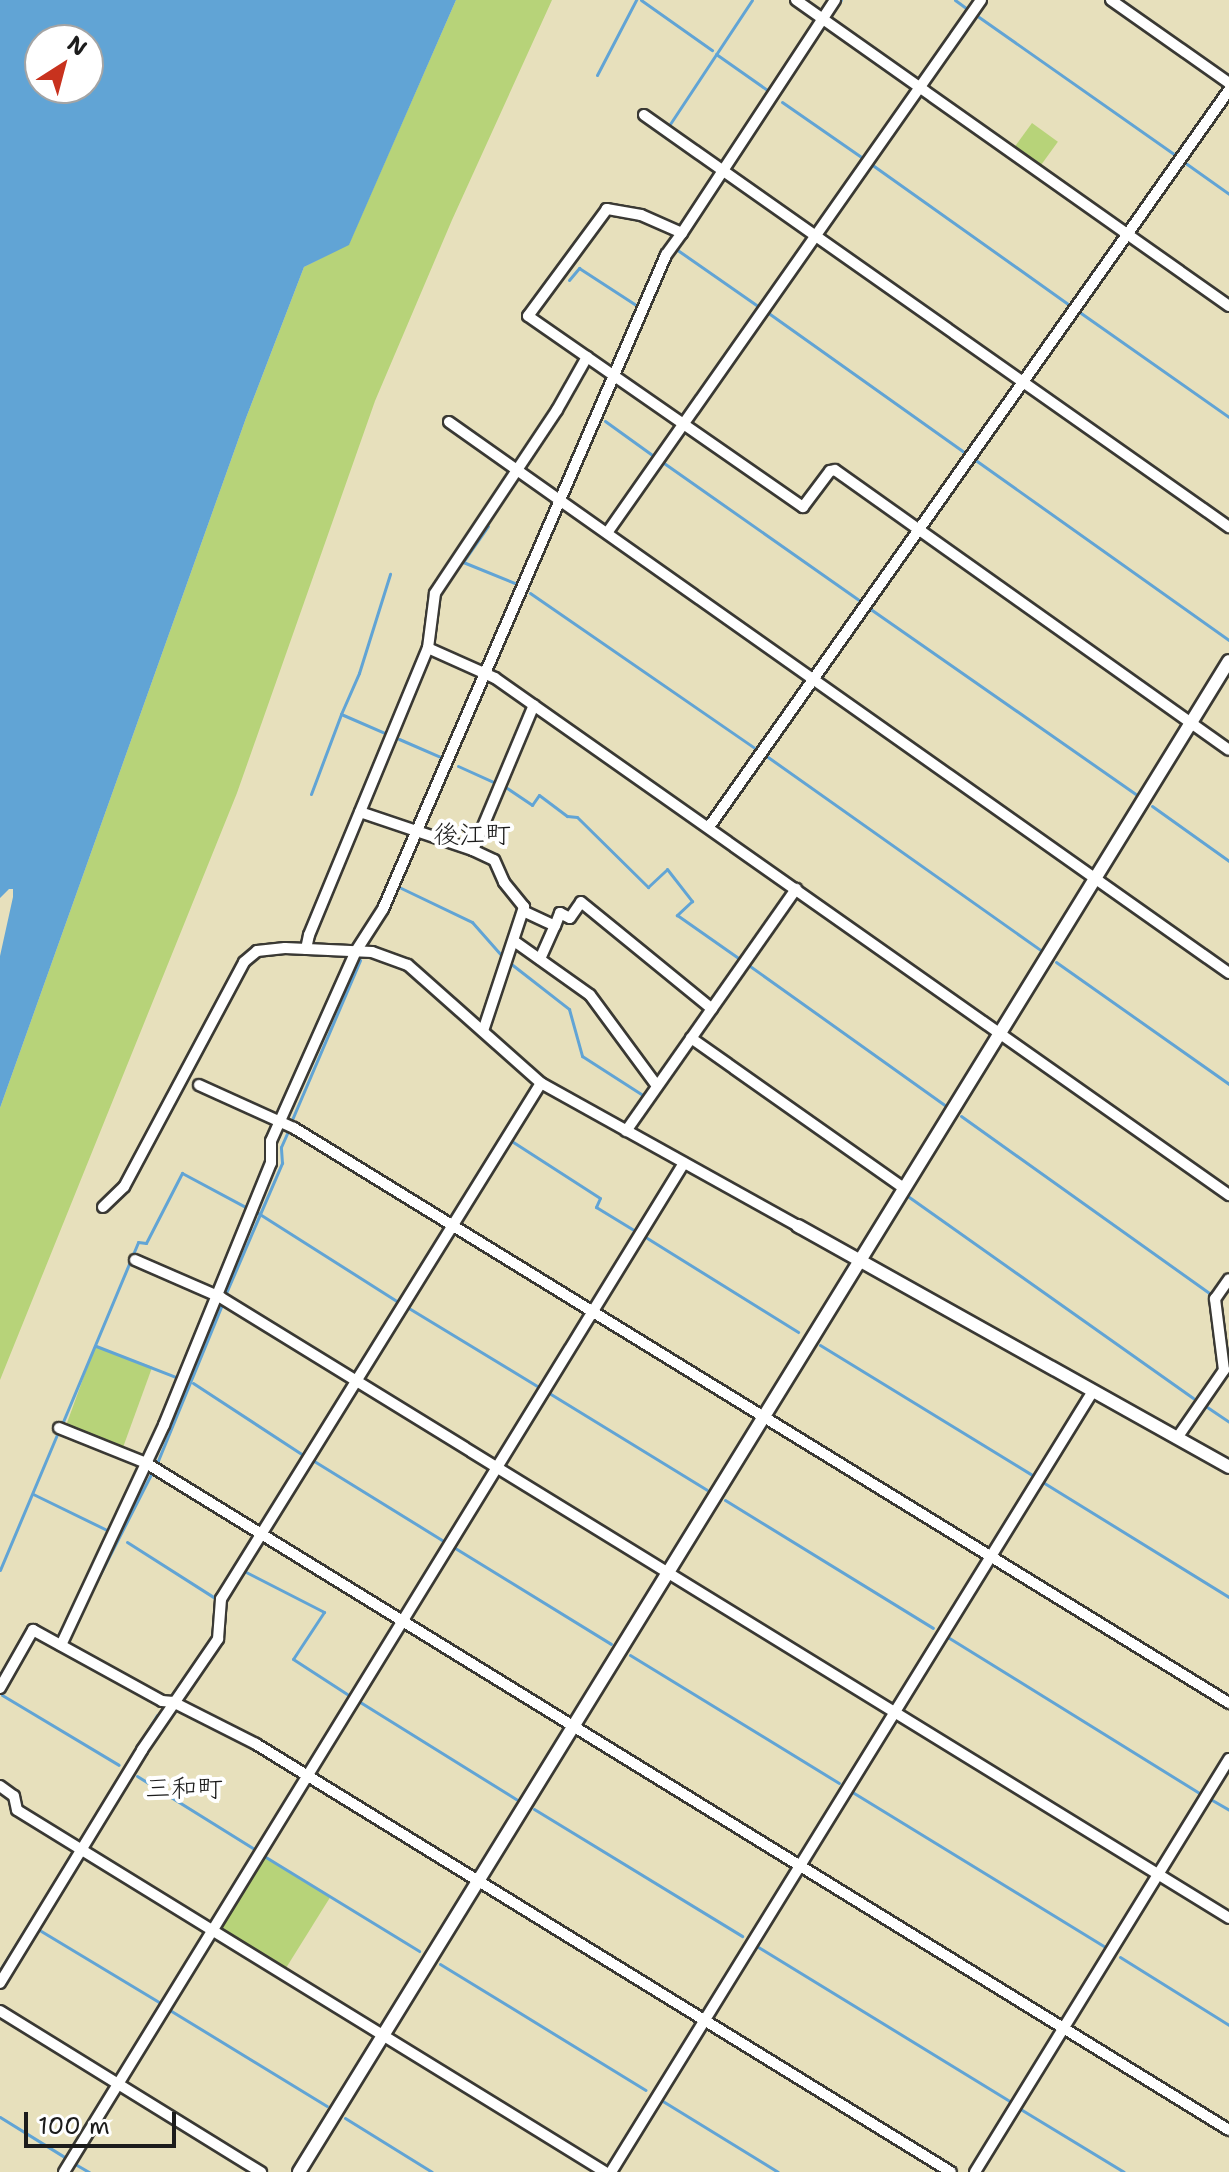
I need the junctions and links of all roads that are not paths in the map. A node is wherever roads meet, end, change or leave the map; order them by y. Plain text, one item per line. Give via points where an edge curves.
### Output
1 (796, 0) edge
2 (835, 0) edge
3 (981, 0) edge
4 (1111, 0) edge
5 (826, 21) junction
6 (1229, 83) edge
7 (920, 87) junction
8 (1229, 90) edge
9 (644, 115) dead end
10 (726, 172) junction
11 (682, 233) junction
12 (1128, 234) junction
13 (816, 236) junction
14 (1229, 306) edge
15 (587, 357) junction
16 (614, 374) junction
17 (1024, 382) junction
18 (449, 422) dead end
19 (683, 423) junction
20 (517, 470) junction
21 (559, 499) junction
22 (1229, 527) edge
23 (919, 531) junction
24 (607, 533) junction
25 (428, 648) junction
26 (1229, 661) edge
27 (484, 672) junction
28 (814, 679) junction
29 (534, 705) junction
30 (1191, 723) junction
31 (1229, 750) edge
32 (360, 812) junction
33 (709, 827) junction
34 (417, 830) junction
35 (473, 850) junction
36 (1096, 880) junction
37 (796, 889) junction
38 (523, 911) junction
39 (555, 926) junction
40 (514, 941) junction
41 (306, 949) junction
42 (356, 951) junction
43 (540, 959) junction
44 (1229, 973) edge
45 (712, 1009) junction
46 (483, 1031) junction
47 (1000, 1033) junction
48 (691, 1038) junction
49 (541, 1083) junction
50 (199, 1085) dead end
51 (657, 1086) junction
52 (286, 1124) junction
53 (626, 1131) junction
54 (684, 1163) junction
55 (904, 1188) junction
56 (1229, 1195) edge
57 (103, 1207) dead end
58 (452, 1226) junction
59 (798, 1226) joint
60 (135, 1260) dead end
61 (858, 1262) junction
62 (1229, 1279) edge
63 (215, 1295) junction
64 (593, 1313) junction
65 (1226, 1366) edge
66 (357, 1381) junction
67 (1093, 1391) junction
68 (763, 1418) junction
69 (59, 1428) dead end
70 (1177, 1438) junction
71 (146, 1463) junction
72 (1229, 1467) edge
73 (499, 1468) junction
74 (261, 1534) junction
75 (989, 1557) junction
76 (668, 1572) junction
77 (402, 1621) junction
78 (61, 1645) junction
79 (0, 1688) edge
80 (173, 1702) junction
81 (1229, 1703) edge
82 (892, 1709) junction
83 (573, 1726) junction
84 (1229, 1759) edge
85 (308, 1775) junction
86 (0, 1786) edge
87 (81, 1850) junction
88 (799, 1865) junction
89 (1158, 1874) junction
90 (478, 1880) junction
91 (1229, 1918) edge
92 (212, 1931) junction
93 (0, 1983) edge
94 (0, 2011) edge
95 (705, 2020) junction
96 (1063, 2028) junction
97 (383, 2035) junction
98 (118, 2083) junction
99 (1229, 2130) edge
100 (606, 2171) edge
101 (64, 2172) edge
102 (261, 2172) edge
103 (299, 2172) edge
104 (951, 2172) edge
105 (975, 2172) edge

1 - 5 street
2 - 5 street
3 - 7 street
4 - 6 street
5 - 7 street
5 - 10 street
7 - 12 street
7 - 13 street
8 - 12 street
9 - 10 street
10 - 11 street
10 - 13 street
11 - 15 street via 641,215 607,209 568,259 528,316
11 - 16 street via 666,255
12 - 14 street
12 - 17 street
13 - 17 street
13 - 19 street
15 - 16 street
15 - 20 street
16 - 19 street
16 - 21 street
17 - 22 street
17 - 23 street
18 - 20 street
19 - 23 street via 803,507 835,470
19 - 24 street
20 - 21 street
20 - 25 street via 435,593
21 - 24 street
21 - 27 street
23 - 28 street
23 - 30 street
24 - 28 street
25 - 27 street
25 - 32 street
26 - 30 street
27 - 29 street
27 - 34 street
28 - 33 street
28 - 36 street
29 - 33 street
29 - 35 street
30 - 31 street
30 - 36 street
32 - 34 street
32 - 41 street
33 - 37 street
34 - 35 street
34 - 42 street via 383,909
35 - 38 street via 494,860
36 - 44 street
36 - 47 street
37 - 45 street
37 - 47 street
38 - 39 street
38 - 40 street
39 - 43 street
39 - 45 street via 560,913 570,918 581,902
40 - 43 street
40 - 46 street
41 - 42 street
41 - 57 street via 257,951 244,962 124,1187
42 - 46 street via 391,956 408,965
42 - 52 street
43 - 51 street via 590,995
45 - 48 street
46 - 49 street
47 - 55 street
47 - 56 street
48 - 51 street
48 - 55 street
49 - 53 street
49 - 58 street
50 - 52 street
51 - 53 street
52 - 58 street
52 - 63 street via 271,1141 271,1163
53 - 54 street
54 - 59 street
54 - 64 street
55 - 61 street
58 - 64 street
58 - 66 street
59 - 61 street
60 - 63 street
61 - 67 street
61 - 68 street
62 - 65 street via 1215,1299
63 - 66 street
63 - 71 street
64 - 68 street
64 - 73 street
65 - 70 street
66 - 73 street
66 - 74 street
67 - 70 street
67 - 75 street
68 - 75 street
68 - 76 street
69 - 71 street
70 - 72 street
71 - 74 street
71 - 78 street
73 - 76 street
73 - 77 street
74 - 77 street
74 - 80 street via 221,1599 218,1639
75 - 81 street
75 - 82 street
76 - 82 street
76 - 83 street
77 - 83 street
77 - 85 street
78 - 79 street via 33,1630
78 - 80 street via 162,1701
80 - 85 street
80 - 87 street
82 - 88 street
82 - 89 street
83 - 88 street
83 - 90 street
84 - 89 street
85 - 90 street
85 - 92 street
86 - 87 street via 14,1796 17,1810
87 - 92 street
87 - 93 street
88 - 95 street
88 - 96 street
89 - 91 street
89 - 96 street
90 - 95 street
90 - 97 street
92 - 97 street
92 - 98 street
94 - 98 street
95 - 100 street
95 - 104 street
96 - 99 street
96 - 105 street
97 - 100 street
97 - 103 street
98 - 101 street
98 - 102 street

